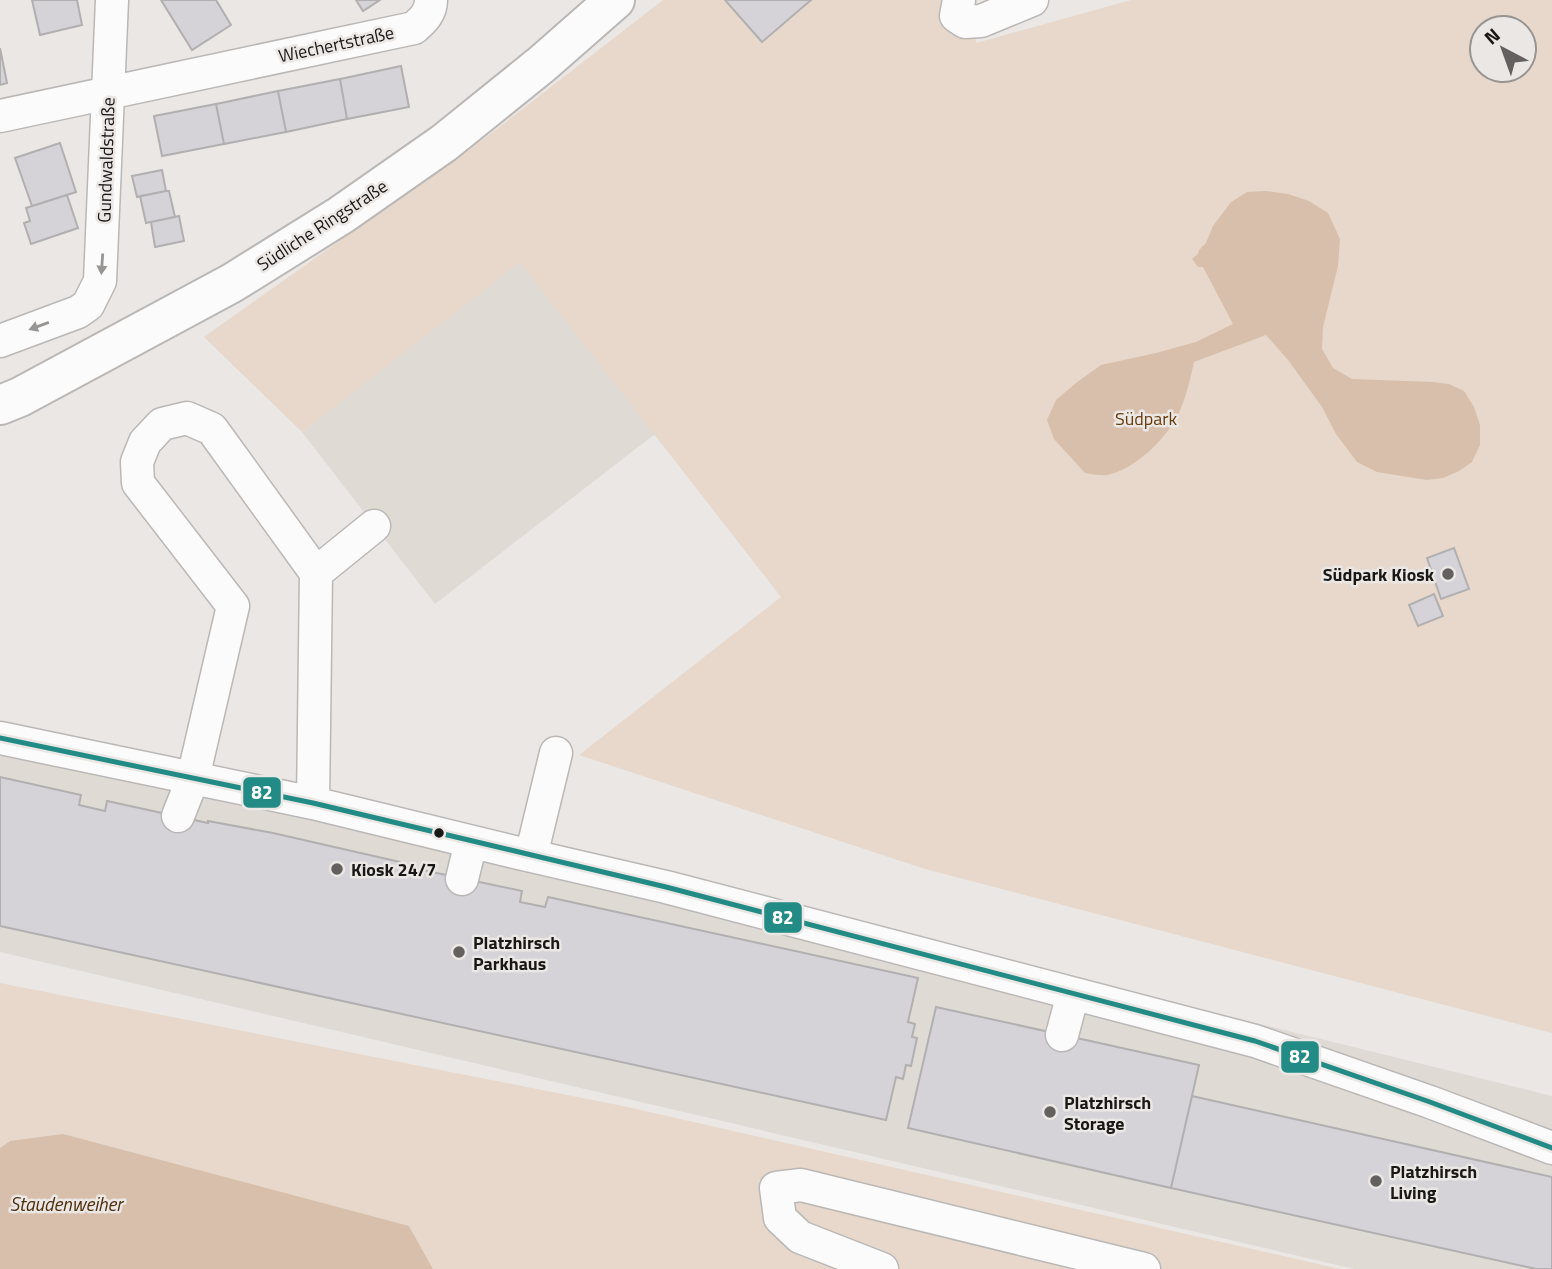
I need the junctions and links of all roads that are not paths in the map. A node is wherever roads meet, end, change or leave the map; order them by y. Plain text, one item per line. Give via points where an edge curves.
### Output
1 (112, 0) edge
2 (615, 0) edge
3 (959, 0) edge
4 (1032, 0) edge
5 (431, 2) edge
6 (109, 93) junction
7 (0, 116) edge
8 (0, 341) edge
9 (0, 405) edge
10 (374, 526) dead end
11 (316, 573) junction
12 (0, 738) edge
13 (556, 753) dead end
14 (192, 778) junction
15 (313, 803) junction
16 (178, 816) dead end
17 (471, 842) junction
18 (531, 856) junction
19 (463, 879) dead end
20 (1073, 994) junction
21 (1062, 1035) dead end
22 (1552, 1148) edge
23 (882, 1269) edge
24 (1144, 1269) edge

1 - 6 street, Gundwaldstraße
2 - 9 main road, Südliche Ringstraße via 444,143 341,215 232,283
3 - 4 street via 956,16 965,22 981,21
5 - 6 street, Wiechertstraße via 414,28
6 - 7 street
6 -> 8 street, Gundwaldstraße via 100,281 88,305 78,312
10 - 11 street
11 - 14 street via 212,429 187,418 162,424 145,442 137,462 138,483 233,606
11 - 15 street
12 - 14 street
13 - 18 street
14 - 15 street
14 - 16 street
15 - 17 street
17 - 18 street
17 - 19 street
18 - 20 street
20 - 21 street
20 - 22 street via 1255,1041
23 - 24 street via 800,1237 780,1218 776,1188 801,1185

